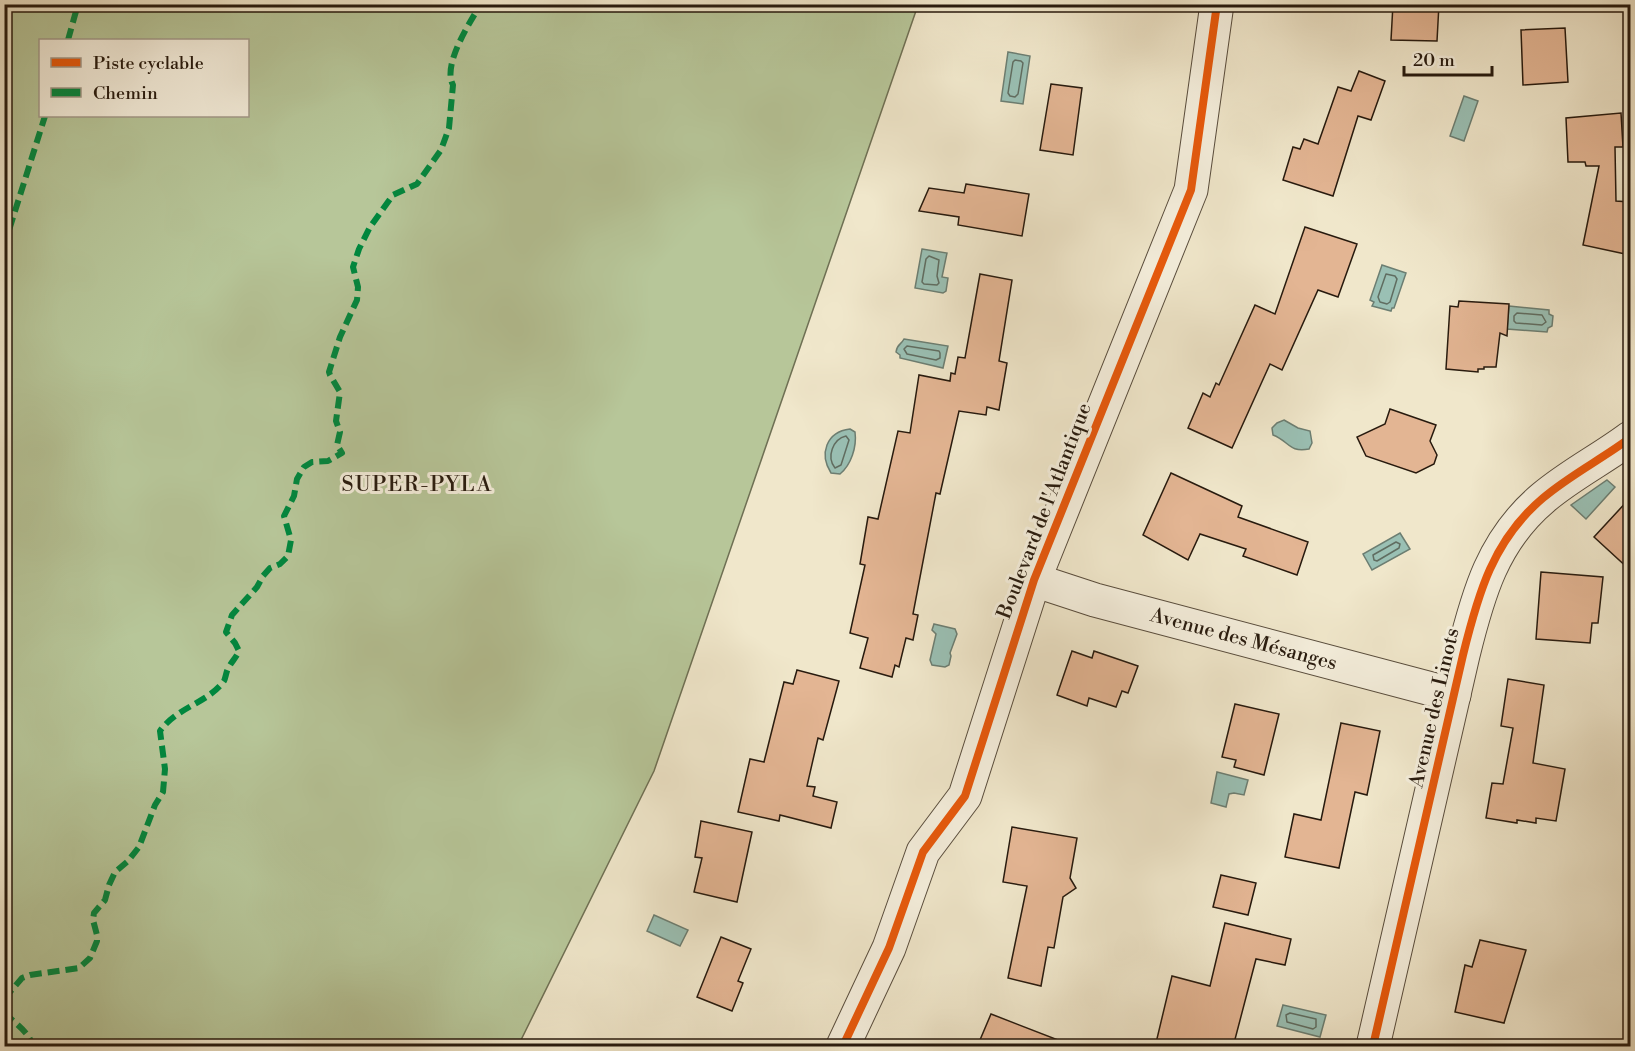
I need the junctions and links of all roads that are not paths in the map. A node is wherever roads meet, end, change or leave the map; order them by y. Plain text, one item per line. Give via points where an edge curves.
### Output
1 (1217, 4) edge
2 (1630, 438) edge
3 (1034, 580) junction
4 (1454, 695) junction
5 (843, 1047) edge
6 (1373, 1047) edge

1 - 3 street, Boulevard de l'Atlantique via 1191,190
2 - 4 street, Avenue des Linots via 1544,496 1515,527 1493,560 1477,599
3 - 4 street, Avenue des Mésanges via 1095,600
3 - 5 street, Boulevard de l'Atlantique via 964,796 923,852 889,948
4 - 6 street, Avenue des Linots

